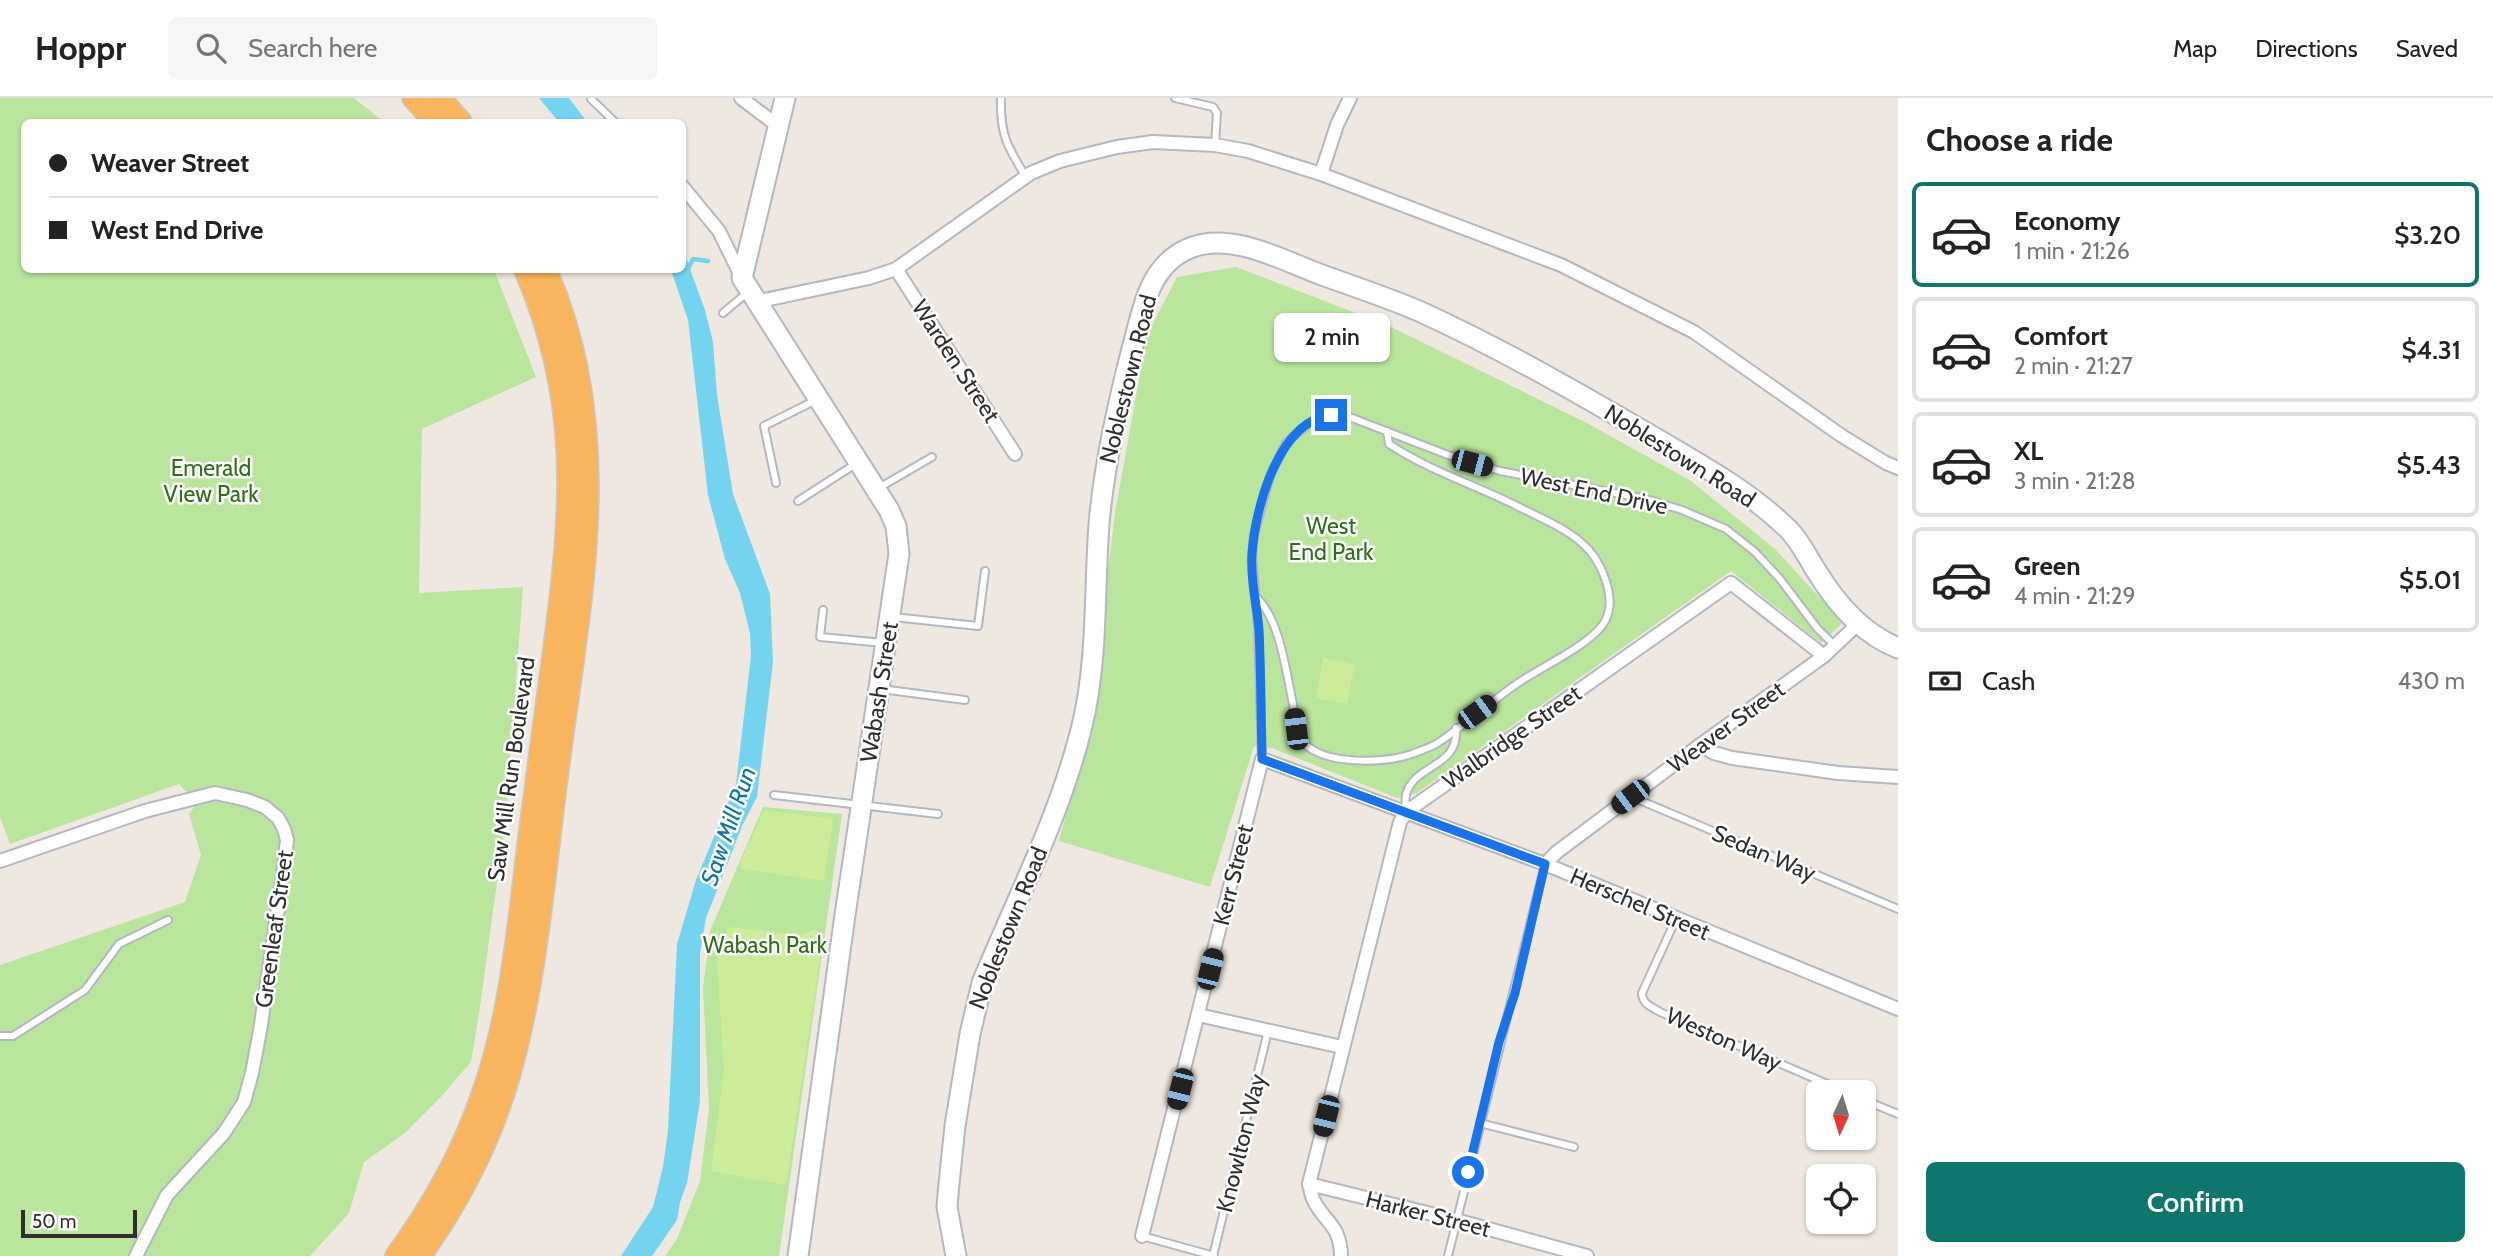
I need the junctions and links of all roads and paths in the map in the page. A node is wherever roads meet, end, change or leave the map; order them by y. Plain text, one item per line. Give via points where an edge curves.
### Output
1 (413, 98) edge
2 (440, 98) edge
3 (741, 98) edge
4 (785, 98) edge
5 (1001, 98) edge
6 (1175, 98) edge
7 (1350, 98) edge
8 (591, 99) edge
9 (432, 119) edge
10 (458, 119) edge
11 (612, 119) edge
12 (778, 126) junction
13 (1215, 145) junction
14 (1321, 174) junction
15 (1026, 177) junction
16 (686, 192) edge
17 (896, 269) junction
18 (526, 273) edge
19 (547, 273) edge
20 (749, 290) junction
21 (723, 313) dead end
22 (818, 399) junction
23 (1387, 431) junction
24 (1015, 454) dead end
25 (932, 457) dead end
26 (858, 462) junction
27 (1898, 468) edge
28 (776, 483) dead end
29 (876, 490) junction
30 (798, 501) dead end
31 (985, 571) dead end
32 (1254, 595) junction
33 (823, 610) dead end
34 (891, 617) junction
35 (1859, 623) junction
36 (886, 643) junction
37 (1836, 647) junction
38 (1898, 648) edge
39 (1824, 656) junction
40 (879, 689) junction
41 (965, 699) dead end
42 (1456, 727) junction
43 (1700, 745) junction
44 (1262, 759) junction
45 (1898, 777) edge
46 (774, 795) dead end
47 (1630, 797) junction
48 (861, 805) junction
49 (1406, 812) junction
50 (938, 814) dead end
51 (0, 861) edge
52 (1545, 864) junction
53 (1898, 909) edge
54 (1676, 919) junction
55 (168, 920) dead end
56 (1898, 1009) edge
57 (1198, 1015) junction
58 (1268, 1031) junction
59 (0, 1036) edge
60 (1342, 1047) junction
61 (1818, 1080) edge
62 (1876, 1105) edge
63 (1898, 1114) edge
64 (1480, 1123) junction
65 (1574, 1147) dead end
66 (1310, 1184) junction
67 (1456, 1220) junction
68 (1142, 1236) joint
69 (136, 1256) edge
70 (396, 1256) edge
71 (420, 1256) edge
72 (798, 1256) edge
73 (956, 1256) edge
74 (1215, 1256) edge
75 (1341, 1256) edge
76 (1448, 1256) edge
77 (1587, 1256) edge

1 - 9 highway
2 - 10 highway
3 - 12 street
4 - 12 main road
5 - 15 lane via 1002,131
6 - 13 lane via 1213,107 1217,113
7 - 14 street
8 - 11 lane
12 - 20 main road
13 - 14 street
13 - 15 street via 1153,142 1117,147 1060,161
14 - 27 street via 1561,265 1693,331 1842,436
15 - 17 street
16 - 20 street, Wabash Street via 719,231
17 - 20 street via 869,278
17 - 24 street, Warden Street
18 - 70 highway, Saw Mill Run Boulevard via 553,352 566,423 570,498 510,980 482,1096 453,1166
19 - 71 highway, Saw Mill Run Boulevard via 572,347 586,421 590,499 583,578 516,1050 486,1142 453,1207
20 - 21 lane
20 - 22 main road, Wabash Street
22 - 26 main road, Wabash Street
22 - 28 lane via 764,426
23 - 32 lane, West End Drive via 1347,416 1318,416 1286,443 1270,476 1254,535
23 - 37 lane, West End Drive via 1500,471 1667,505 1726,530 1768,564
23 - 42 lane, West End Drive via 1389,444 1412,460 1501,497 1567,532 1589,550 1608,591 1606,621 1591,636
25 - 29 lane
26 - 29 main road, Wabash Street
26 - 30 lane
29 - 34 main road, Wabash Street via 898,536
31 - 34 lane via 978,626
32 - 42 lane, West End Drive via 1264,604 1276,632 1296,729 1311,749 1344,759 1408,755 1435,745
32 - 44 lane, West End Drive
33 - 36 lane via 820,637
34 - 36 main road, Wabash Street
35 - 37 street, Weaver Street
35 - 38 main road, Noblestown Road
35 - 73 main road, Noblestown Road via 1838,602 1792,533 1748,496 1538,370 1417,310 1243,247 1202,244 1165,263 1146,300 1107,455 1092,674 1080,732 1056,810 975,1009 947,1207
36 - 40 main road, Wabash Street
37 - 39 street, Weaver Street
39 - 43 street, Weaver Street
39 - 49 street, Walbridge Street via 1731,583
40 - 41 lane
40 - 48 main road, Wabash Street
42 - 49 lane via 1453,751 1412,783
43 - 45 street via 1732,758
43 - 47 street, Weaver Street
44 - 49 street, Herschel Street
44 - 57 street, Kerr Street
46 - 48 lane
47 - 52 street, Weaver Street
47 - 53 lane, Sedan Way
48 - 50 lane
48 - 72 main road, Wabash Street
49 - 52 street, Herschel Street
49 - 60 street
51 - 69 street, Greenleaf Street via 145,811 215,793 265,807 284,829 284,867 258,1041 244,1102 225,1133 167,1195
52 - 54 street, Herschel Street
52 - 64 lane
54 - 56 street, Herschel Street
54 - 61 lane, Weston Way via 1642,999 1660,1012
55 - 59 lane via 119,944 85,990 13,1036
57 - 58 street
57 - 68 street, Kerr Street
58 - 60 street
58 - 74 lane, Knowlton Way
60 - 66 street
62 - 63 lane
64 - 65 lane
64 - 67 lane
66 - 67 street, Harker Street
66 - 75 street via 1313,1200 1335,1227
67 - 76 lane
67 - 77 street, Harker Street
68 - 74 lane

